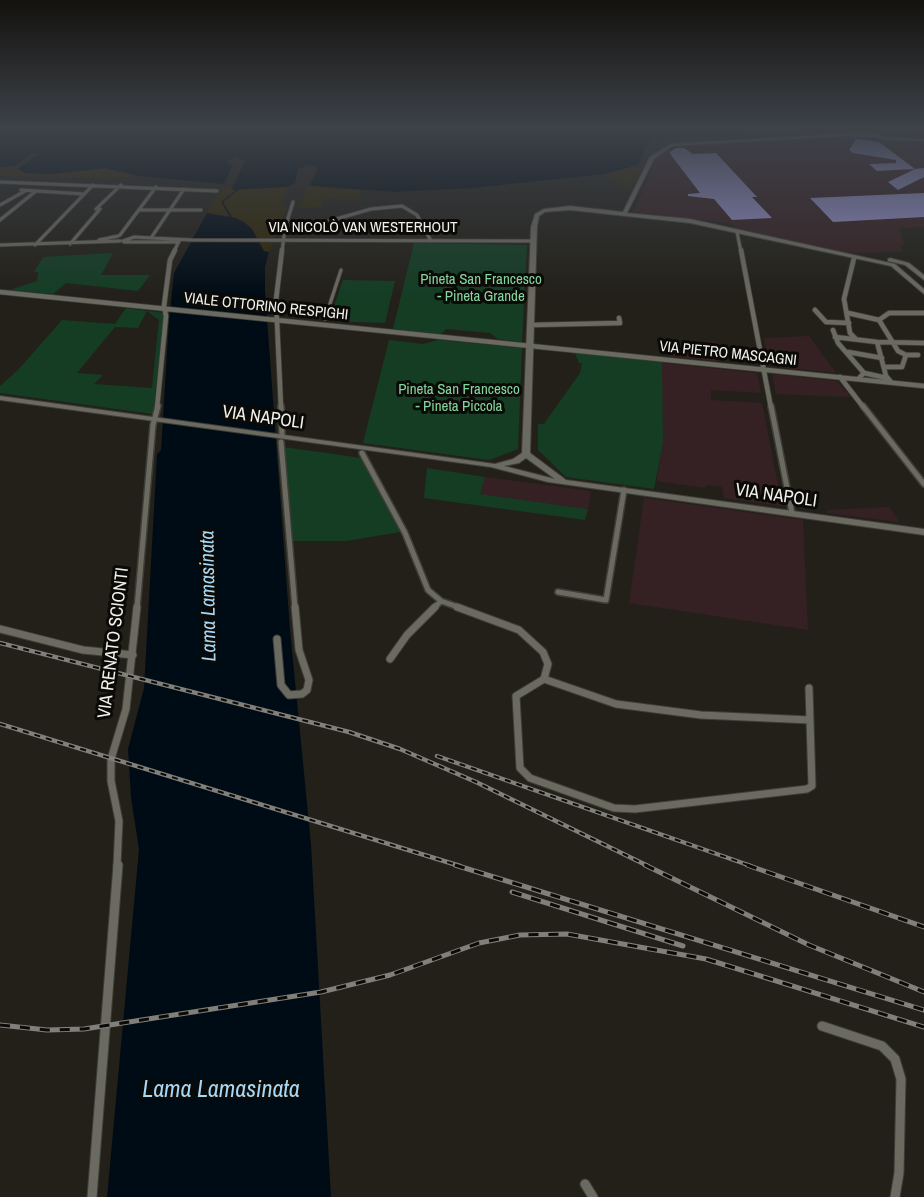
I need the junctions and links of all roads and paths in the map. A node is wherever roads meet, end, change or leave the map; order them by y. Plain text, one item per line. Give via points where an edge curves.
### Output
1 (16, 185) edge
2 (42, 185) edge
3 (86, 185) edge
4 (93, 185) junction
5 (121, 185) junction
6 (639, 185) edge
7 (156, 187) junction
8 (23, 190) junction
9 (36, 191) junction
10 (183, 191) junction
11 (153, 192) junction
12 (217, 192) dead end
13 (84, 194) junction
14 (293, 202) dead end
15 (0, 205) edge
16 (140, 210) junction
17 (170, 210) junction
18 (201, 210) dead end
19 (625, 212) junction
20 (0, 220) edge
21 (305, 225) junction
22 (128, 227) junction
23 (285, 228) junction
24 (737, 232) junction
25 (119, 236) junction
26 (129, 237) junction
27 (151, 238) junction
28 (309, 239) junction
29 (282, 240) junction
30 (122, 241) junction
31 (178, 241) junction
32 (431, 241) junction
33 (534, 241) junction
34 (170, 243) junction
35 (70, 244) junction
36 (78, 244) junction
37 (36, 245) junction
38 (1, 246) edge
39 (172, 254) junction
40 (854, 258) junction
41 (341, 270) dead end
42 (924, 278) edge
43 (0, 292) edge
44 (924, 292) edge
45 (166, 309) junction
46 (815, 310) dead end
47 (848, 313) junction
48 (924, 313) edge
49 (619, 318) dead end
50 (325, 319) dead end
51 (273, 320) junction
52 (879, 320) junction
53 (849, 323) junction
54 (531, 325) junction
55 (833, 330) dead end
56 (835, 337) junction
57 (855, 338) junction
58 (877, 342) junction
59 (894, 342) junction
60 (924, 343) edge
61 (530, 346) junction
62 (847, 352) junction
63 (906, 355) junction
64 (918, 355) dead end
65 (882, 358) junction
66 (885, 367) junction
67 (763, 369) junction
68 (864, 373) junction
69 (840, 377) junction
70 (858, 379) junction
71 (889, 380) junction
72 (924, 386) edge
73 (0, 398) edge
74 (0, 404) edge
75 (156, 422) junction
76 (281, 439) junction
77 (362, 453) junction
78 (526, 454) junction
79 (491, 465) junction
80 (522, 474) junction
81 (563, 482) junction
82 (924, 484) edge
83 (624, 490) junction
84 (792, 513) junction
85 (924, 531) edge
86 (558, 592) dead end
87 (441, 601) junction
88 (0, 629) edge
89 (277, 639) dead end
90 (133, 655) junction
91 (390, 659) dead end
92 (544, 679) junction
93 (809, 688) dead end
94 (810, 720) junction
95 (822, 1026) dead end
96 (585, 1184) dead end
97 (92, 1197) edge
98 (592, 1197) edge
99 (895, 1197) edge

1 - 8 street via 26,186
2 - 9 street
3 - 4 street
4 - 5 street
4 - 13 street
5 - 7 street
5 - 35 street via 96,209 100,209
6 - 19 main road
7 - 10 street
7 - 11 street
8 - 9 street
8 - 15 street
9 - 13 street
9 - 20 street
10 - 11 street
10 - 12 street
10 - 17 street
11 - 16 street
13 - 37 street
14 - 23 street
16 - 17 street
16 - 22 street
17 - 18 street
17 - 27 street
19 - 24 main road
19 - 33 main road via 549,209 537,215
21 - 23 street
21 - 28 street
21 - 32 street via 371,209 405,206 417,215
22 - 25 street
22 - 26 street
23 - 29 street
24 - 40 main road
24 - 67 street
25 - 26 street, VIA NICOLÒ VAN WESTERHOUT
25 - 30 street via 114,239
25 - 36 street, VIA NICOLÒ VAN WESTERHOUT
26 - 27 street, VIA NICOLÒ VAN WESTERHOUT
26 - 30 street
27 - 31 street, VIA NICOLÒ VAN WESTERHOUT
28 - 29 street, VIA NICOLÒ VAN WESTERHOUT
28 - 32 street, VIA NICOLÒ VAN WESTERHOUT
29 - 31 street, VIA NICOLÒ VAN WESTERHOUT
29 - 51 street
30 - 34 street, VIA NICOLÒ VAN WESTERHOUT
30 - 36 street, VIA NICOLÒ VAN WESTERHOUT
31 - 34 street, VIA NICOLÒ VAN WESTERHOUT
31 - 39 street
32 - 33 street, VIA NICOLÒ VAN WESTERHOUT
33 - 54 main road
34 - 39 street
35 - 36 street
35 - 37 street
37 - 38 street
39 - 45 street, VIA RENATO SCIONTI
40 - 42 main road via 895,260
40 - 44 main road via 900,269
40 - 47 street via 844,289
41 - 50 street
43 - 45 street, VIALE OTTORINO RESPIGHI
45 - 51 street, VIALE OTTORINO RESPIGHI
45 - 75 street, VIA RENATO SCIONTI
46 - 53 street via 826,322
47 - 52 street
47 - 53 street
48 - 52 street via 889,313
49 - 54 street via 620,323
51 - 61 street, VIALE OTTORINO RESPIGHI
51 - 76 street
52 - 59 street
53 - 57 street
54 - 61 main road
55 - 56 street
56 - 57 street
56 - 62 street
57 - 58 street
58 - 59 street
58 - 65 street
59 - 60 street
59 - 63 street via 898,351
61 - 67 street, VIA PIETRO MASCAGNI
61 - 78 main road
62 - 65 street
62 - 68 street
63 - 64 street
63 - 66 street via 902,367
65 - 66 street
66 - 71 street
67 - 69 street, VIA PIETRO MASCAGNI
67 - 84 street
68 - 70 street
68 - 71 street
69 - 70 street, VIA PIETRO MASCAGNI
69 - 82 street
70 - 71 street, VIA PIETRO MASCAGNI
71 - 72 street, VIA PIETRO MASCAGNI
73 - 75 main road, VIA NAPOLI
74 - 75 main road, VIA NAPOLI
75 - 76 main road, VIA NAPOLI
75 - 90 street, VIA RENATO SCIONTI
76 - 77 main road, VIA NAPOLI
76 - 79 main road, VIA NAPOLI
76 - 89 street via 299,650 309,680 302,694 289,695 281,685
77 - 80 main road, VIA NAPOLI
77 - 87 street via 405,532 428,590
78 - 79 main road via 511,463
78 - 81 main road
79 - 80 main road, VIA NAPOLI
80 - 81 main road, VIA NAPOLI
81 - 83 main road, VIA NAPOLI
83 - 84 main road, VIA NAPOLI
83 - 86 street via 606,600
84 - 85 main road, VIA NAPOLI
87 - 91 street via 407,635
87 - 92 street via 519,630 543,652 548,664
88 - 90 street via 83,650
90 - 97 street, VIA RENATO SCIONTI via 126,709 111,759 119,821 118,859
92 - 94 street via 616,704 701,715
92 - 94 street via 516,696 520,768 540,783 614,808 635,809 807,789 812,786
93 - 94 street
95 - 99 street via 882,1046 895,1059 902,1079
96 - 98 street

